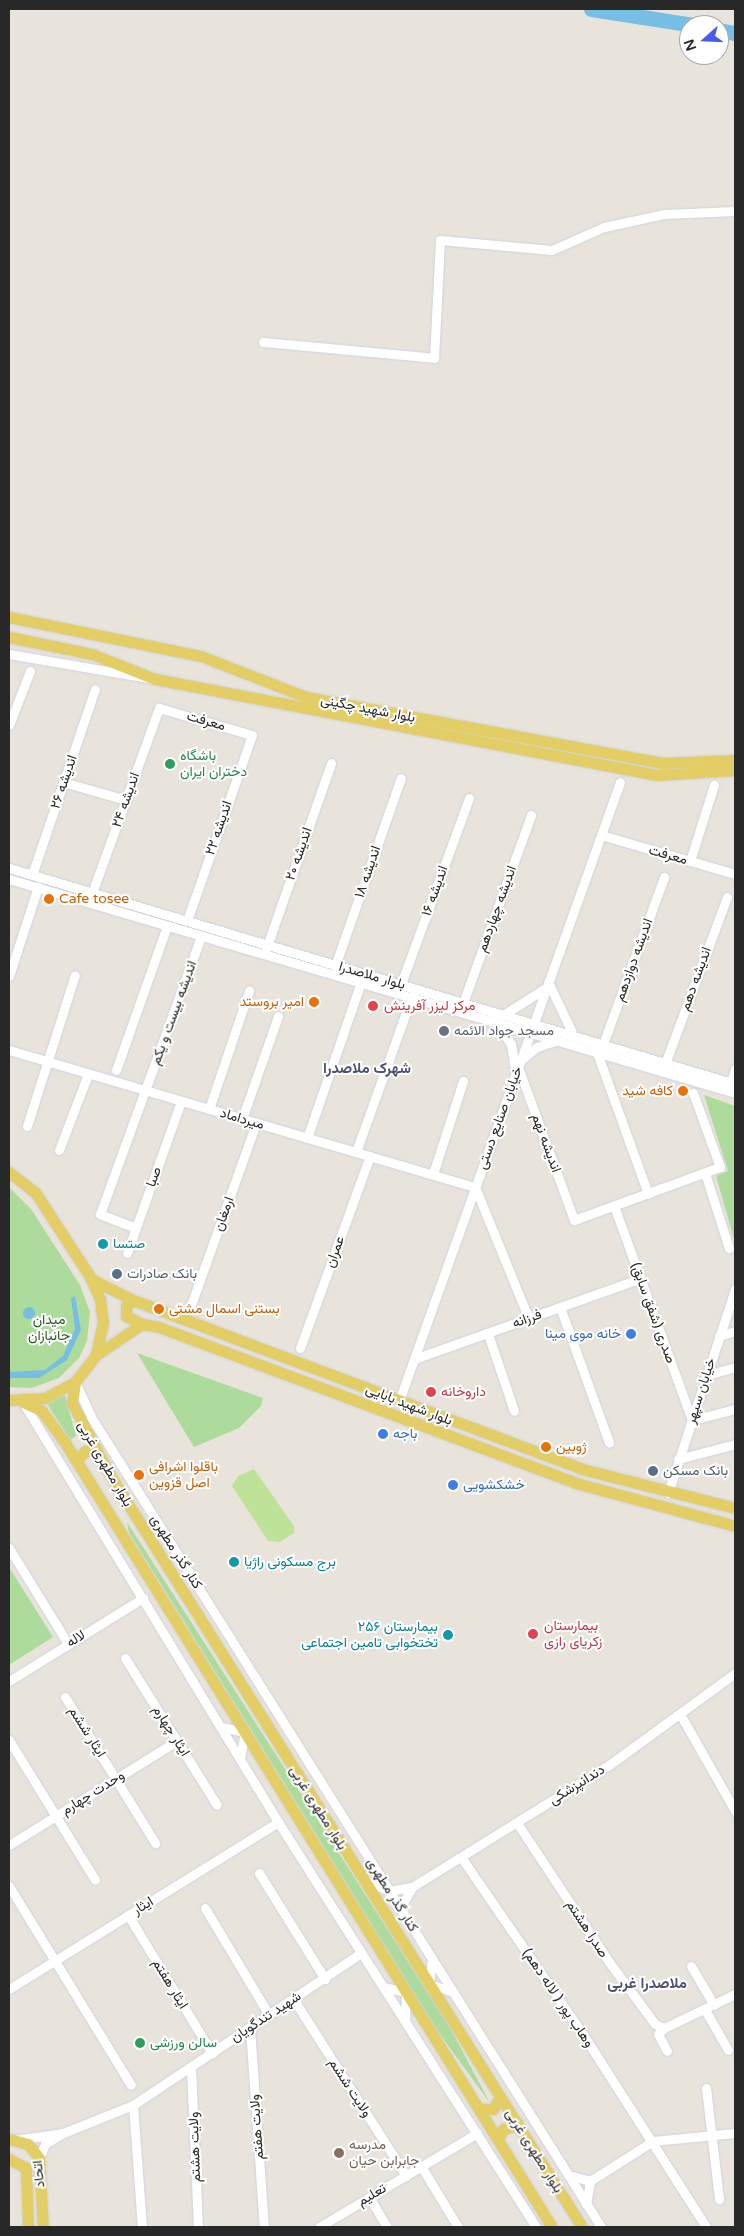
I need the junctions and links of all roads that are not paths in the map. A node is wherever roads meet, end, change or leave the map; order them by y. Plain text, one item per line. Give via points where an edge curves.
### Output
1 (735, 211) edge
2 (263, 342) dead end
3 (9, 617) edge
4 (9, 637) edge
5 (9, 654) edge
6 (30, 671) dead end
7 (155, 679) junction
8 (95, 689) dead end
9 (159, 708) joint
10 (9, 725) edge
11 (252, 735) joint
12 (735, 760) edge
13 (331, 763) dead end
14 (735, 770) edge
15 (401, 778) dead end
16 (63, 782) junction
17 (620, 782) dead end
18 (714, 785) dead end
19 (469, 798) dead end
20 (126, 800) junction
21 (531, 815) dead end
22 (601, 835) junction
23 (690, 861) junction
24 (9, 868) edge
25 (735, 874) edge
26 (32, 875) junction
27 (664, 876) dead end
28 (9, 879) edge
29 (38, 887) junction
30 (92, 893) junction
31 (727, 897) dead end
32 (187, 921) junction
33 (167, 926) junction
34 (201, 936) junction
35 (268, 945) junction
36 (265, 955) junction
37 (335, 966) junction
38 (75, 975) dead end
39 (9, 976) edge
40 (361, 982) junction
41 (548, 983) junction
42 (401, 984) junction
43 (250, 991) dead end
44 (412, 996) junction
45 (463, 1003) junction
46 (503, 1015) junction
47 (278, 1016) dead end
48 (494, 1019) junction
49 (533, 1025) junction
50 (572, 1032) junction
51 (561, 1039) junction
52 (604, 1044) junction
53 (9, 1050) edge
54 (596, 1050) junction
55 (47, 1061) junction
56 (666, 1061) junction
57 (518, 1068) junction
58 (735, 1069) edge
59 (116, 1070) dead end
60 (88, 1074) junction
61 (463, 1081) dead end
62 (733, 1083) edge
63 (146, 1091) junction
64 (693, 1093) dead end
65 (735, 1093) edge
66 (181, 1101) junction
67 (208, 1109) junction
68 (242, 1119) junction
69 (256, 1123) junction
70 (27, 1126) dead end
71 (307, 1138) junction
72 (59, 1150) dead end
73 (356, 1152) junction
74 (370, 1156) junction
75 (9, 1172) edge
76 (705, 1173) junction
77 (433, 1174) junction
78 (475, 1187) junction
79 (648, 1194) junction
80 (614, 1206) junction
81 (136, 1228) junction
82 (729, 1248) dead end
83 (127, 1253) dead end
84 (641, 1278) junction
85 (91, 1279) junction
86 (735, 1289) edge
87 (133, 1300) junction
88 (191, 1305) dead end
89 (560, 1307) junction
90 (528, 1319) junction
91 (142, 1324) junction
92 (735, 1331) edge
93 (488, 1334) junction
94 (719, 1336) junction
95 (300, 1348) dead end
96 (96, 1355) junction
97 (414, 1359) junction
98 (735, 1367) edge
99 (706, 1375) junction
100 (75, 1382) junction
101 (9, 1400) edge
102 (399, 1401) junction
103 (23, 1402) junction
104 (735, 1409) edge
105 (514, 1411) dead end
106 (692, 1420) junction
107 (609, 1442) dead end
108 (735, 1444) edge
109 (95, 1450) junction
110 (678, 1459) junction
111 (76, 1461) junction
112 (668, 1493) junction
113 (735, 1508) edge
114 (735, 1526) edge
115 (9, 1548) edge
116 (143, 1598) junction
117 (68, 1644) junction
118 (125, 1658) dead end
119 (735, 1673) edge
120 (9, 1681) edge
121 (65, 1698) dead end
122 (680, 1714) junction
123 (221, 1727) junction
124 (244, 1732) junction
125 (9, 1740) edge
126 (177, 1741) junction
127 (240, 1758) junction
128 (116, 1779) junction
129 (217, 1805) dead end
130 (735, 1811) edge
131 (56, 1816) junction
132 (278, 1822) junction
133 (517, 1823) junction
134 (155, 1843) dead end
135 (9, 1845) edge
136 (461, 1857) junction
137 (260, 1873) dead end
138 (362, 1878) junction
139 (96, 1880) dead end
140 (9, 1886) edge
141 (412, 1887) junction
142 (389, 1891) junction
143 (205, 1908) dead end
144 (400, 1908) junction
145 (128, 1915) junction
146 (361, 1953) junction
147 (432, 1959) junction
148 (55, 1961) junction
149 (691, 1966) dead end
150 (325, 1978) junction
151 (429, 1984) junction
152 (383, 1987) junction
153 (9, 1989) edge
154 (406, 1992) junction
155 (453, 1992) junction
156 (735, 1994) edge
157 (294, 2000) junction
158 (714, 2004) junction
159 (705, 2010) junction
160 (269, 2015) junction
161 (404, 2020) junction
162 (250, 2028) junction
163 (664, 2028) junction
164 (728, 2050) dead end
165 (668, 2051) dead end
166 (212, 2053) junction
167 (192, 2067) junction
168 (131, 2086) dead end
169 (706, 2088) dead end
170 (500, 2097) junction
171 (133, 2105) junction
172 (479, 2110) junction
173 (518, 2125) junction
174 (63, 2133) junction
175 (477, 2133) junction
176 (735, 2133) edge
177 (711, 2135) junction
178 (12, 2139) edge
179 (498, 2139) junction
180 (653, 2141) junction
181 (39, 2158) junction
182 (9, 2159) edge
183 (421, 2166) junction
184 (568, 2175) junction
185 (406, 2176) junction
186 (590, 2181) junction
187 (369, 2197) junction
188 (719, 2199) dead end
189 (586, 2204) junction
190 (28, 2227) edge
191 (43, 2227) edge
192 (142, 2227) edge
193 (198, 2227) edge
194 (264, 2227) edge
195 (319, 2227) edge
196 (387, 2227) edge
197 (458, 2227) edge
198 (536, 2227) edge
199 (552, 2227) edge
200 (582, 2227) edge
201 (601, 2227) edge
202 (706, 2227) edge

1 - 2 street via 664,214 604,227 552,250 440,240 434,358
3 - 12 main road, بلوار شهید چگینی via 201,656 306,697 660,763
4 - 7 main road, بلوار شهید چگینی via 92,654
5 - 7 street via 142,680
6 - 10 street
7 - 14 main road, بلوار شهید چگینی via 657,775
8 - 16 street, اندیشه ۲۶
9 - 11 street, معرفت
9 - 20 street, اندیشه ۲۴
11 - 32 street, اندیشه ۲۲
13 - 35 street, اندیشه ۲۰
15 - 37 street, اندیشه ۱۸
16 - 20 street
16 - 26 street, اندیشه ۲۶
17 - 22 street, خیابان صنایع دستی
18 - 23 street
19 - 42 street, اندیشه ۱۶
20 - 30 street, اندیشه ۲۴
21 - 45 street, اندیشه چهاردهم
22 - 23 street, معرفت
22 - 41 street, خیابان صنایع دستی
23 - 25 street, معرفت
24 - 26 street, بلوار ملاصدرا
26 - 30 street, بلوار ملاصدرا
27 - 52 street, اندیشه دوازدهم
28 - 29 street, بلوار ملاصدرا
29 - 33 street, بلوار ملاصدرا
29 - 39 street
30 - 32 street, بلوار ملاصدرا
31 - 56 street, اندیشه دهم
32 - 35 street, بلوار ملاصدرا
33 - 34 street, بلوار ملاصدرا
33 - 59 street
34 - 36 street, بلوار ملاصدرا
34 - 63 street, اندیشه بیست و یکم
35 - 36 street, اندیشه ۲۰
35 - 37 street, بلوار ملاصدرا
36 - 40 street, بلوار ملاصدرا
37 - 42 street, بلوار ملاصدرا
38 - 55 street
40 - 44 street, بلوار ملاصدرا
40 - 71 street
41 - 46 street
41 - 49 street, خیابان صنایع دستی
41 - 50 street
42 - 45 street, بلوار ملاصدرا
43 - 67 street
44 - 48 street, بلوار ملاصدرا
44 - 73 street
45 - 46 street, بلوار ملاصدرا
46 - 49 street, بلوار ملاصدرا
47 - 68 street
48 - 49 street, بلوار ملاصدرا
48 - 57 street via 511,1044
49 - 50 street, بلوار ملاصدرا
49 - 51 street, بلوار ملاصدرا
49 - 57 street, خیابان صنایع دستی
50 - 52 street, بلوار ملاصدرا
51 - 54 street, بلوار ملاصدرا
51 - 57 street via 544,1043
52 - 56 street, بلوار ملاصدرا
53 - 55 street, میرداماد
54 - 65 street, بلوار ملاصدرا
54 - 79 street
55 - 60 street, میرداماد
55 - 70 street
56 - 62 street, بلوار ملاصدرا
57 - 78 street, خیابان صنایع دستی
57 - 80 street, اندیشه نهم via 574,1220
58 - 62 street
60 - 63 street, میرداماد
60 - 72 street
61 - 77 street
63 - 66 street, میرداماد
63 - 81 street, اندیشه بیست و یکم via 100,1214
64 - 76 street via 720,1168
66 - 67 street, میرداماد
66 - 81 street, صبا
67 - 68 street, میرداماد
68 - 69 street, میرداماد
69 - 71 street, میرداماد
69 - 88 street, ارمغان
71 - 73 street, میرداماد
73 - 74 street, میرداماد
74 - 77 street, میرداماد
74 - 95 street, عمران
75 - 85 main road via 35,1192
76 - 79 street
76 - 82 street
77 - 78 street, میرداماد
78 - 90 street
78 - 97 street, خیابان صنایع دستی
79 - 80 street
80 - 84 street, صدری (شفق سابق)
81 - 83 street, صبا
84 - 89 street, فرزانه
84 - 106 street, صدری (شفق سابق)
85 - 87 main road, بلوار شهید بابایی
85 - 96 main road via 103,1322
86 - 94 street, خیابان سپهر
87 - 91 main road via 126,1306 126,1316
87 - 102 main road, بلوار شهید بابایی
89 - 90 street, فرزانه
89 - 107 street
90 - 93 street, فرزانه
91 - 96 main road
91 - 114 main road, بلوار شهید بابایی via 159,1327 576,1483
92 - 94 street
93 - 97 street, فرزانه
93 - 105 street
94 - 99 street, خیابان سپهر
96 - 100 main road
97 - 102 street, خیابان صنایع دستی
98 - 99 street
99 - 106 street, خیابان سپهر
100 - 103 main road via 56,1395
100 - 109 main road, بلوار مطهری غربی via 72,1403
100 - 142 street, کنار گذر مطهری via 91,1417
101 - 103 main road
102 - 112 main road, بلوار شهید بابایی via 582,1469
103 - 111 main road, بلوار مطهری غربی via 42,1411
103 - 116 street
104 - 106 street
106 - 110 street, خیابان سپهر
108 - 110 street
109 - 111 main road via 82,1452
109 - 138 main road, بلوار مطهری غربی
110 - 112 street, خیابان سپهر
111 - 124 main road, بلوار مطهری غربی
112 - 113 main road, بلوار شهید بابایی
115 - 117 street
116 - 117 street, لاله
116 - 123 street
117 - 120 street, لاله
118 - 126 street, ایثار چهارم
119 - 122 street, دندانپزشکی
121 - 128 street, ایثار ششم
122 - 130 street
122 - 133 street, دندانپزشکی
123 - 124 street
123 - 127 street
124 - 127 street
124 - 154 main road, بلوار مطهری غربی
125 - 131 street
126 - 128 street, وحدت چهارم
126 - 129 street, ایثار چهارم
127 - 132 street
128 - 131 street, وحدت چهارم
128 - 134 street, ایثار ششم
131 - 135 street, وحدت چهارم
131 - 139 street
132 - 145 street, ایثار
132 - 146 street
133 - 136 street, دندانپزشکی
133 - 163 street, صدرا هشتم via 608,1962 655,2024
136 - 141 street, دندانپزشکی
136 - 180 street, وهاب پور ( لاله دهم)
137 - 150 street
138 - 142 street
138 - 151 main road, بلوار مطهری غربی
140 - 148 street
141 - 142 street, دندانپزشکی
141 - 144 street, دندانپزشکی
142 - 144 street, کنار گذر مطهری
143 - 160 street
144 - 147 street, کنار گذر مطهری
145 - 148 street, ایثار
145 - 166 street, ایثار هفتم
146 - 150 street, شهید تندگویان
146 - 152 street
147 - 151 street
147 - 155 street, کنار گذر مطهری
148 - 153 street, ایثار
148 - 168 street
149 - 158 street
150 - 157 street, شهید تندگویان
151 - 155 street
151 - 170 main road, بلوار مطهری غربی
152 - 154 street
152 - 161 street
154 - 161 street
154 - 172 main road, بلوار مطهری غربی
155 - 184 street, کنار گذر مطهری
156 - 158 street
157 - 160 street, شهید تندگویان
157 - 185 street, ولایت ششم
158 - 159 street
159 - 163 street
159 - 164 street
160 - 162 street, شهید تندگویان
161 - 175 street
162 - 166 street, شهید تندگویان
162 - 194 street, ولایت هفتم
163 - 165 street via 658,2034
166 - 167 street, شهید تندگویان
167 - 171 street, شهید تندگویان
167 - 193 street, ولایت هشتم
169 - 177 street
170 - 172 main road via 493,2109
170 - 173 main road, بلوار مطهری غربی
171 - 174 street, شهید تندگویان
171 - 192 street
172 - 179 main road, بلوار مطهری غربی
173 - 179 main road via 503,2129
173 - 200 main road, بلوار مطهری غربی
174 - 178 street, شهید تندگویان
174 - 181 street, شهید تندگویان via 46,2144
175 - 183 street, تعلیم
175 - 198 street
176 - 177 street
177 - 180 street
177 - 188 street
178 - 181 main road, اتحاد via 28,2144
179 - 199 main road, بلوار مطهری غربی
180 - 186 street
180 - 202 street, وهاب پور ( لاله دهم)
181 - 191 main road, اتحاد
182 - 190 main road, اتحاد via 26,2168
183 - 185 street, تعلیم
183 - 197 street
184 - 186 street
184 - 189 street, کنار گذر مطهری
185 - 187 street, تعلیم
186 - 189 street
187 - 195 street, تعلیم
187 - 196 street
189 - 201 street, کنار گذر مطهری

